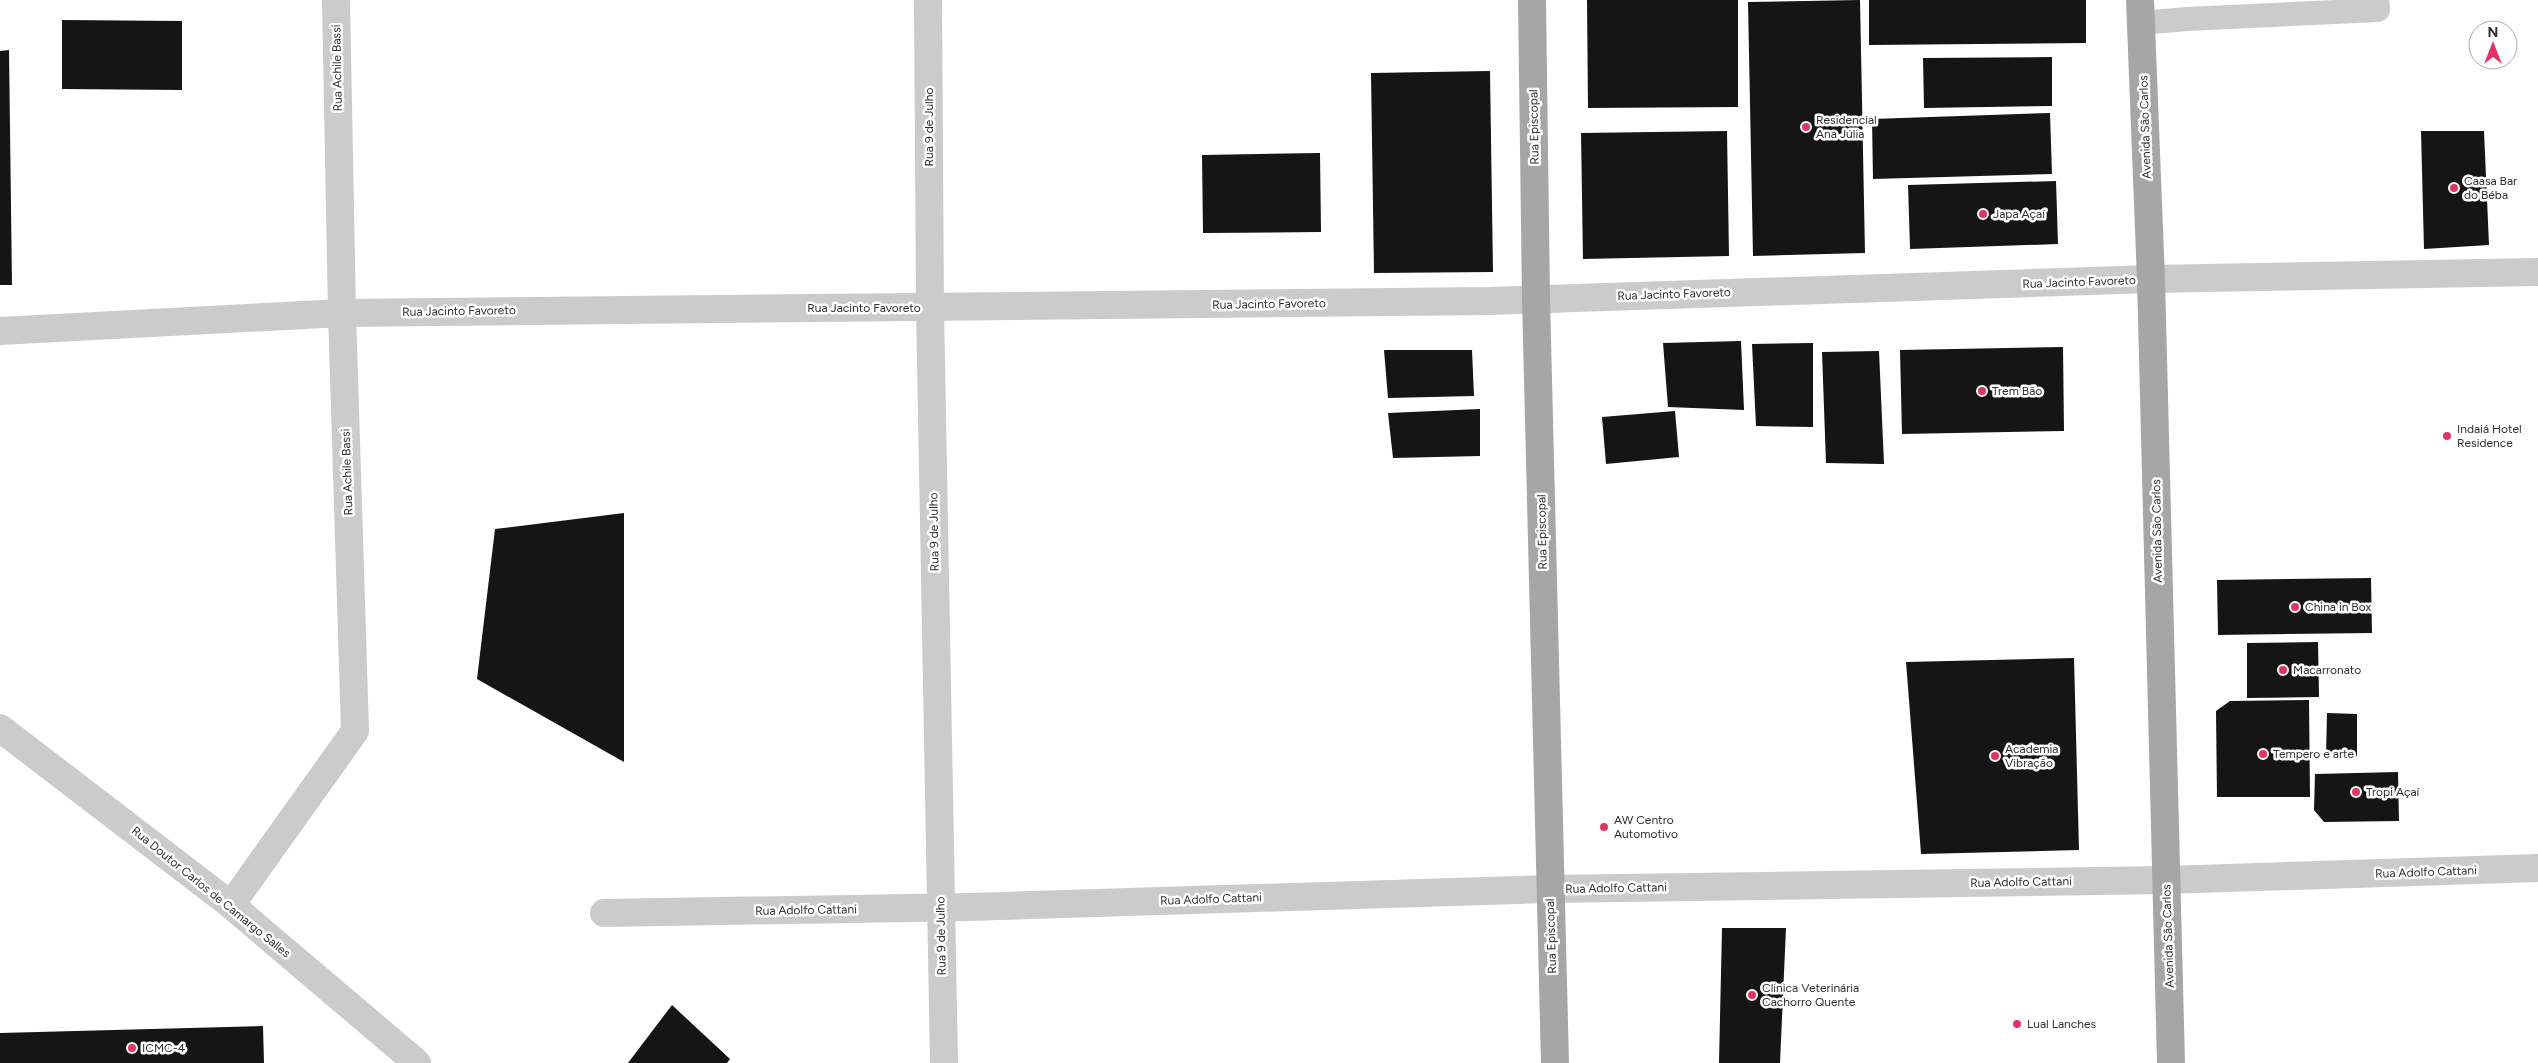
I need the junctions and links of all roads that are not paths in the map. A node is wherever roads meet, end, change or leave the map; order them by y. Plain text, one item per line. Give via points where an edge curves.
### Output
1 (336, 0) edge
2 (928, 0) edge
3 (1532, 0) edge
4 (2377, 0) edge
5 (2140, 12) edge
6 (2538, 272) edge
7 (2151, 279) junction
8 (1536, 299) junction
9 (930, 307) junction
10 (342, 312) junction
11 (0, 331) edge
12 (0, 728) edge
13 (2538, 868) edge
14 (2166, 880) junction
15 (1550, 889) junction
16 (231, 904) junction
17 (940, 907) junction
18 (604, 913) dead end
19 (417, 1063) edge
20 (944, 1063) edge
21 (1556, 1063) edge
22 (2171, 1063) edge

1 - 10 street, Rua Achile Bassi
2 - 9 street, Rua 9 de Julho
3 - 8 main road, Rua Episcopal
4 - 5 lane via 2378,10 2187,19
5 - 7 main road, Avenida São Carlos
6 - 7 street, Rua Jacinto Favoreto
7 - 8 street, Rua Jacinto Favoreto
7 - 14 main road, Avenida São Carlos
8 - 9 street, Rua Jacinto Favoreto
8 - 15 main road, Rua Episcopal
9 - 10 street, Rua Jacinto Favoreto
9 - 17 street, Rua 9 de Julho
10 - 11 street, Rua Jacinto Favoreto
10 - 16 street, Rua Achile Bassi via 355,731
12 - 16 street, Rua Doutor Carlos de Camargo Salles
13 - 14 street, Rua Adolfo Cattani
14 - 15 street, Rua Adolfo Cattani
14 - 22 main road, Avenida São Carlos
15 - 17 street, Rua Adolfo Cattani
15 - 21 main road, Rua Episcopal
16 - 19 street, Rua Doutor Carlos de Camargo Salles
17 - 18 street, Rua Adolfo Cattani
17 - 20 street, Rua 9 de Julho

